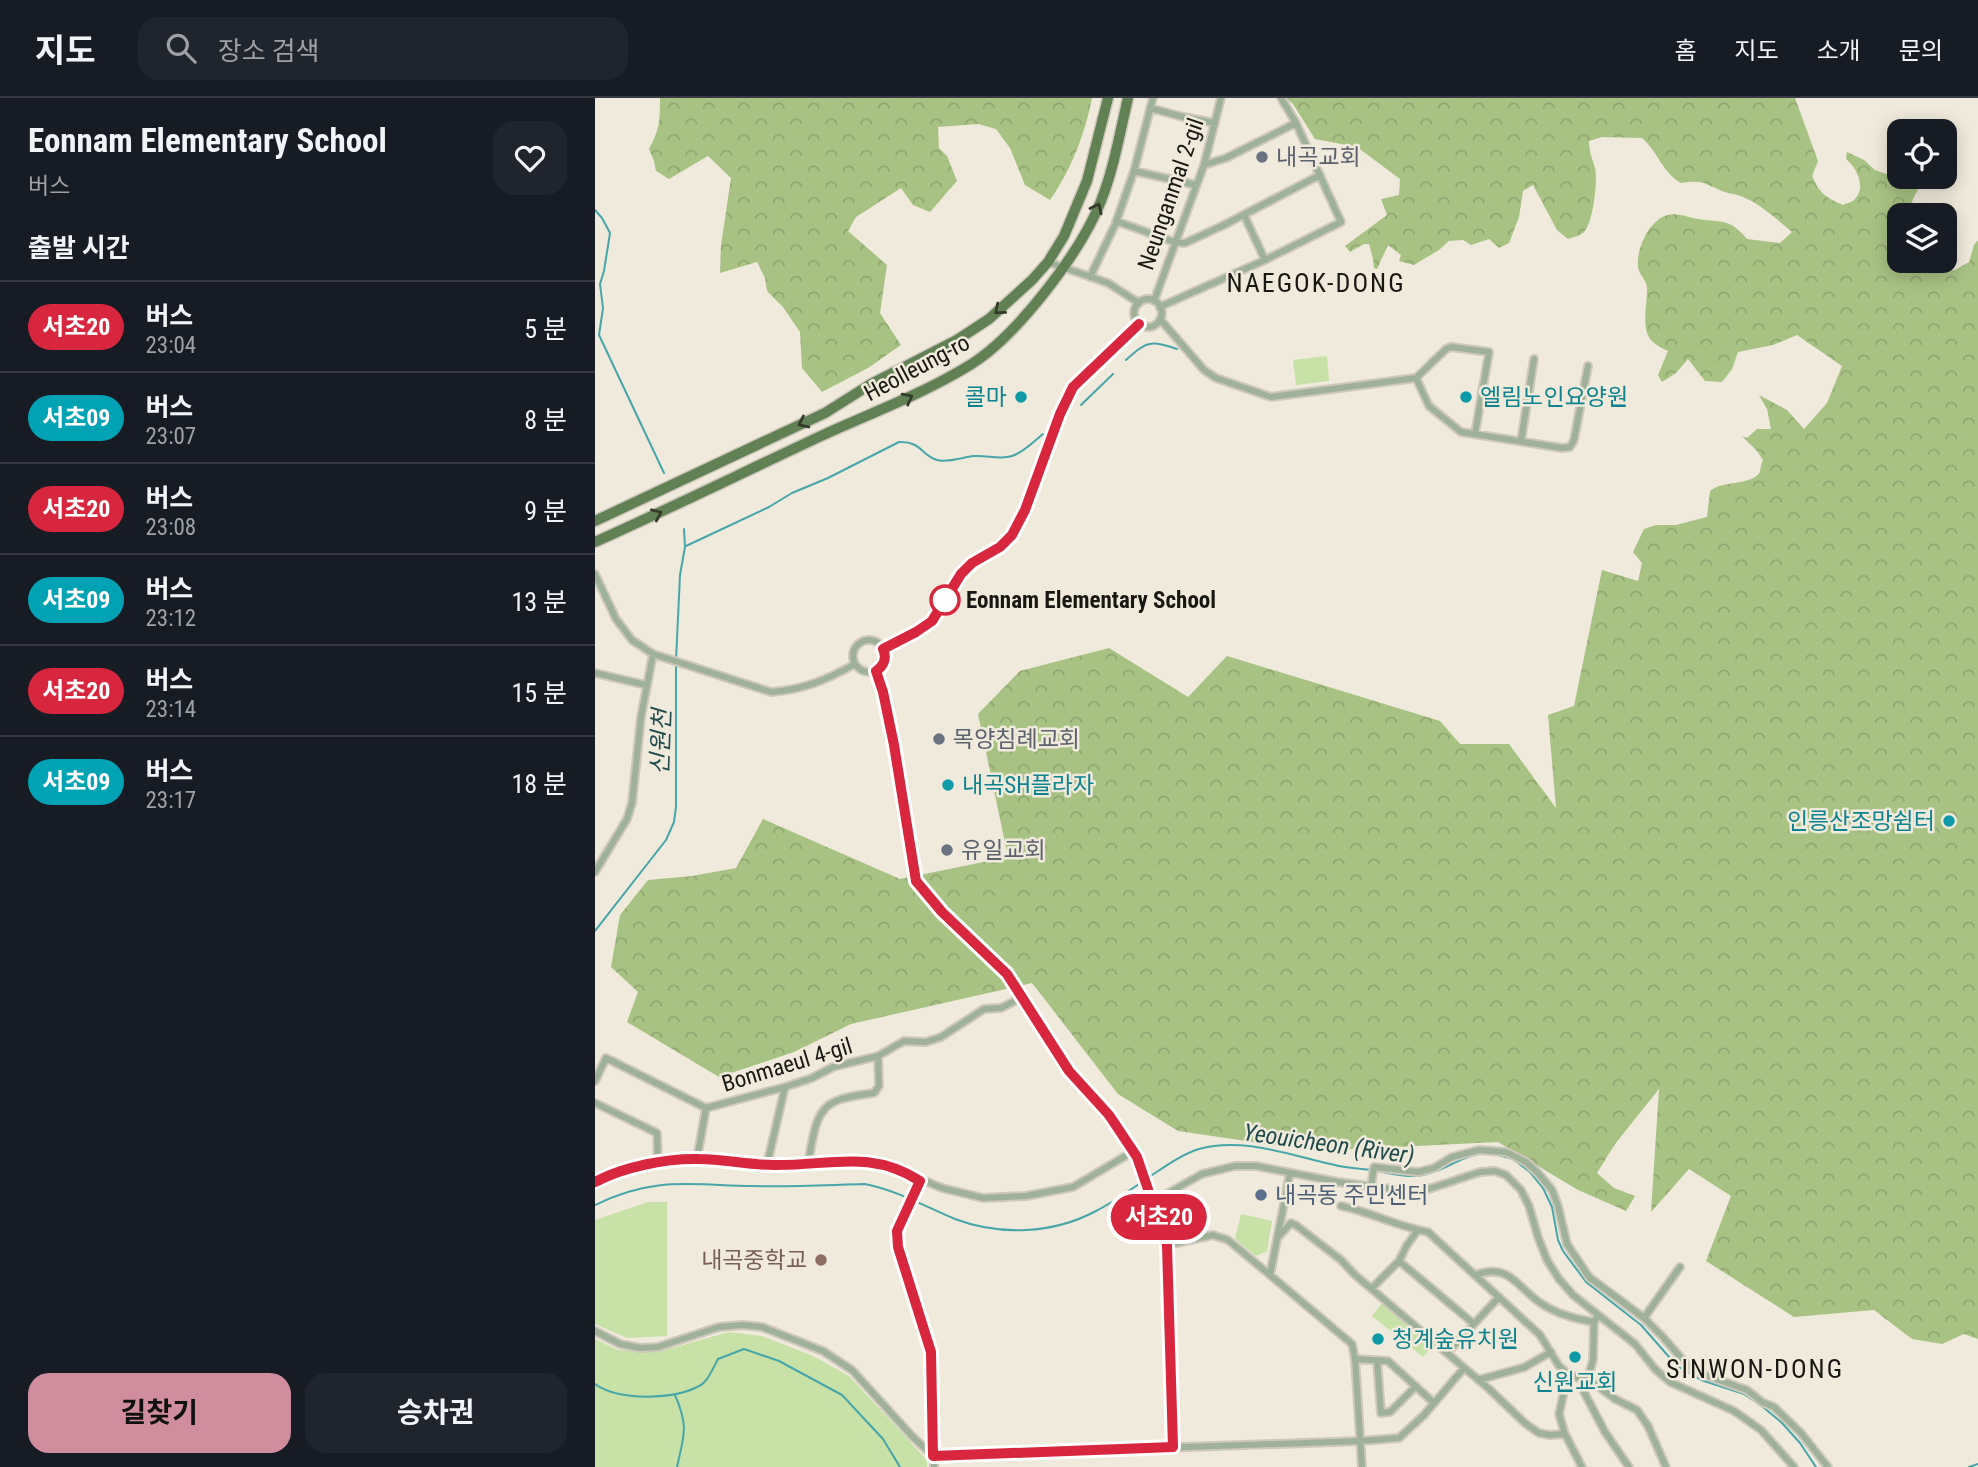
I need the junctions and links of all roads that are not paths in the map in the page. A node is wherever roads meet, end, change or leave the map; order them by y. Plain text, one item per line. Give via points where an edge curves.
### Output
1 (1108, 98) edge
2 (1128, 98) edge
3 (1153, 98) edge
4 (1221, 98) edge
5 (1281, 98) edge
6 (1150, 108) junction
7 (1215, 123) junction
8 (1296, 123) junction
9 (1204, 165) junction
10 (1134, 171) junction
11 (1320, 176) junction
12 (1196, 186) junction
13 (1244, 215) junction
14 (1116, 221) junction
15 (1174, 242) junction
16 (1265, 260) junction
17 (1048, 261) junction
18 (1063, 267) junction
19 (1090, 277) junction
20 (1154, 301) junction
21 (1139, 303) junction
22 (1160, 308) junction
23 (1160, 319) junction
24 (1139, 324) junction
25 (1534, 359) dead end
26 (1588, 366) dead end
27 (1416, 378) junction
28 (1475, 434) junction
29 (1521, 441) junction
30 (595, 521) edge
31 (595, 542) edge
32 (595, 574) edge
33 (883, 649) junction
34 (653, 654) junction
35 (855, 664) junction
36 (876, 671) junction
37 (595, 673) edge
38 (646, 685) junction
39 (595, 872) edge
40 (942, 912) tunnel mouth
41 (988, 955) tunnel mouth
42 (1023, 997) junction
43 (878, 1056) junction
44 (595, 1081) edge
45 (785, 1087) junction
46 (595, 1103) edge
47 (706, 1108) junction
48 (1136, 1154) junction
49 (697, 1159) junction
50 (658, 1163) junction
51 (808, 1163) junction
52 (767, 1165) junction
53 (1290, 1173) junction
54 (595, 1182) edge
55 (918, 1184) junction
56 (1371, 1187) junction
57 (1153, 1199) junction
58 (1341, 1206) dead end
59 (1418, 1230) junction
60 (1278, 1237) junction
61 (1167, 1245) junction
62 (1399, 1261) junction
63 (1680, 1267) dead end
64 (1270, 1275) junction
65 (1476, 1276) junction
66 (1372, 1288) junction
67 (1499, 1297) junction
68 (1644, 1318) junction
69 (1596, 1319) junction
70 (1474, 1324) junction
71 (595, 1331) edge
72 (1551, 1352) junction
73 (1447, 1353) junction
74 (1355, 1359) junction
75 (1377, 1360) junction
76 (1464, 1368) junction
77 (1568, 1374) junction
78 (1478, 1380) junction
79 (1587, 1381) junction
80 (1416, 1386) junction
81 (1434, 1403) junction
82 (1565, 1434) junction
83 (1361, 1441) junction
84 (1173, 1447) junction
85 (933, 1456) junction
86 (933, 1467) edge
87 (1362, 1467) edge
88 (1582, 1467) edge
89 (1629, 1467) edge
90 (1666, 1467) edge
91 (1794, 1467) edge
92 (1828, 1467) edge

1 - 17 main road, Heolleung-ro via 1087,181
18 -> 2 main road, Heolleung-ro via 1101,201
3 - 6 street
4 - 7 street, Neunganmal 2-gil
5 - 8 street
6 - 7 street
6 - 10 street
7 - 9 street, Neunganmal 2-gil
8 - 9 street
8 - 11 street
9 - 12 street, Neunganmal 2-gil
10 - 12 street
10 - 14 street
11 - 13 street
11 - 16 street via 1341,222
12 - 15 street, Neunganmal 2-gil
13 - 15 street via 1185,243
13 - 16 street
14 - 15 street
14 - 19 street
15 - 20 street, Neunganmal 2-gil
16 - 22 street
17 - 18 street
17 -> 30 main road, Heolleung-ro via 989,319 957,340 825,413
18 - 19 street
31 -> 18 main road, Heolleung-ro via 883,410 972,364 1001,341
19 - 21 street
20 - 21 street
20 - 22 street
21 - 24 street via 1134,313
22 - 23 street
23 - 24 street via 1151,327
23 - 27 street via 1204,370 1271,397
24 - 33 street via 1073,387 1012,535 961,574 932,621
25 - 29 street
26 - 29 street via 1570,447
27 - 28 street via 1429,406 1461,432
27 - 28 street via 1451,347 1489,352
28 - 29 street
32 - 34 street via 616,619 632,640
33 - 35 street via 874,641 864,641 853,652
33 - 36 street via 884,663
34 - 35 street via 771,692 815,684
34 - 38 street
35 - 36 street
36 - 40 street via 894,745 916,881
37 - 38 street
38 - 39 street via 632,803
41 - 42 street
42 - 43 street, Bonmaeul 4-gil via 1001,1008 984,1009 941,1037 904,1041
42 - 48 street via 1069,1071
43 - 45 street, Bonmaeul 4-gil via 833,1067
43 - 51 street via 877,1090 825,1107 818,1118
44 - 47 street, Bonmaeul 4-gil via 606,1058
45 - 47 street, Bonmaeul 4-gil
45 - 52 street
46 - 50 street via 657,1133
47 - 49 street, Bonmaeul 4-gil
48 - 55 street via 1073,1187 1026,1195 983,1198
48 - 57 street
49 - 50 street
49 - 52 street
50 - 54 street
51 - 52 street
51 - 55 street via 882,1163 907,1173
53 - 56 street
53 - 57 street via 1235,1166 1202,1174
53 - 60 street
55 - 85 street via 897,1231 931,1352
56 - 68 street via 1374,1167 1418,1172 1479,1150 1516,1156 1552,1191 1567,1244 1589,1277
56 - 69 street via 1413,1192 1481,1172 1506,1175 1529,1206 1547,1260
57 - 61 street
58 - 59 street
59 - 62 street
59 - 65 street via 1429,1231
60 - 64 street
60 - 66 street via 1291,1223 1297,1226
61 - 64 street via 1213,1235 1228,1240
61 - 84 street
62 - 66 street
62 - 70 street
63 - 68 street
64 - 74 street via 1352,1344
65 - 67 street
65 - 69 street via 1489,1270 1508,1275 1541,1304 1578,1319
66 - 73 street
67 - 70 street
67 - 72 street via 1540,1335
68 - 92 street via 1689,1367 1747,1390 1774,1407
69 - 79 street
69 - 91 street via 1635,1344 1670,1382 1734,1411 1761,1430
70 - 73 street
71 - 85 street via 640,1348 658,1347 719,1327 762,1327 823,1352 852,1370
72 - 77 street
72 - 78 street via 1525,1367
73 - 76 street
74 - 75 street
74 - 83 street
75 - 80 street via 1388,1361
75 - 80 street via 1381,1413 1391,1412
76 - 78 street
76 - 81 street
77 - 79 street
77 - 82 street via 1559,1415
78 - 82 street via 1539,1433
79 - 89 street via 1584,1392
79 - 90 street via 1637,1410
80 - 81 street
81 - 83 street via 1399,1438
82 - 88 street
83 - 84 street
83 - 87 street
84 - 85 street
85 - 86 street

